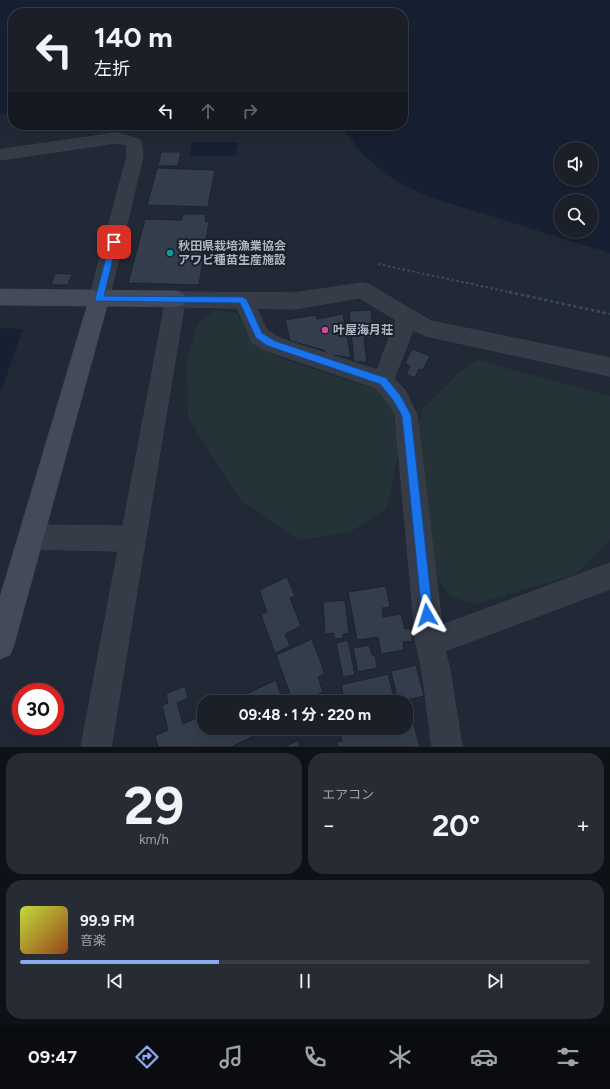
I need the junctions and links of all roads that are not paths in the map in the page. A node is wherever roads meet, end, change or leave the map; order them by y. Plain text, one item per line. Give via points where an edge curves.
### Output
1 (0, 155) edge
2 (0, 297) edge
3 (99, 299) junction
4 (176, 299) junction
5 (243, 300) junction
6 (407, 318) junction
7 (610, 367) edge
8 (383, 381) junction
9 (30, 537) junction
10 (133, 538) junction
11 (610, 576) edge
12 (430, 644) junction
13 (0, 645) edge
14 (96, 747) edge
15 (447, 747) edge

1 - 3 street via 116,138 133,142 135,156
2 - 3 street
3 - 4 street
3 - 9 street
4 - 5 street
4 - 10 street
5 - 6 street via 294,301 362,290
5 - 8 street via 259,336 272,344
6 - 7 street via 426,328
6 - 8 street
8 - 12 street via 397,397 406,415
9 - 10 street
9 - 13 street
10 - 14 street
11 - 12 street
12 - 15 street

